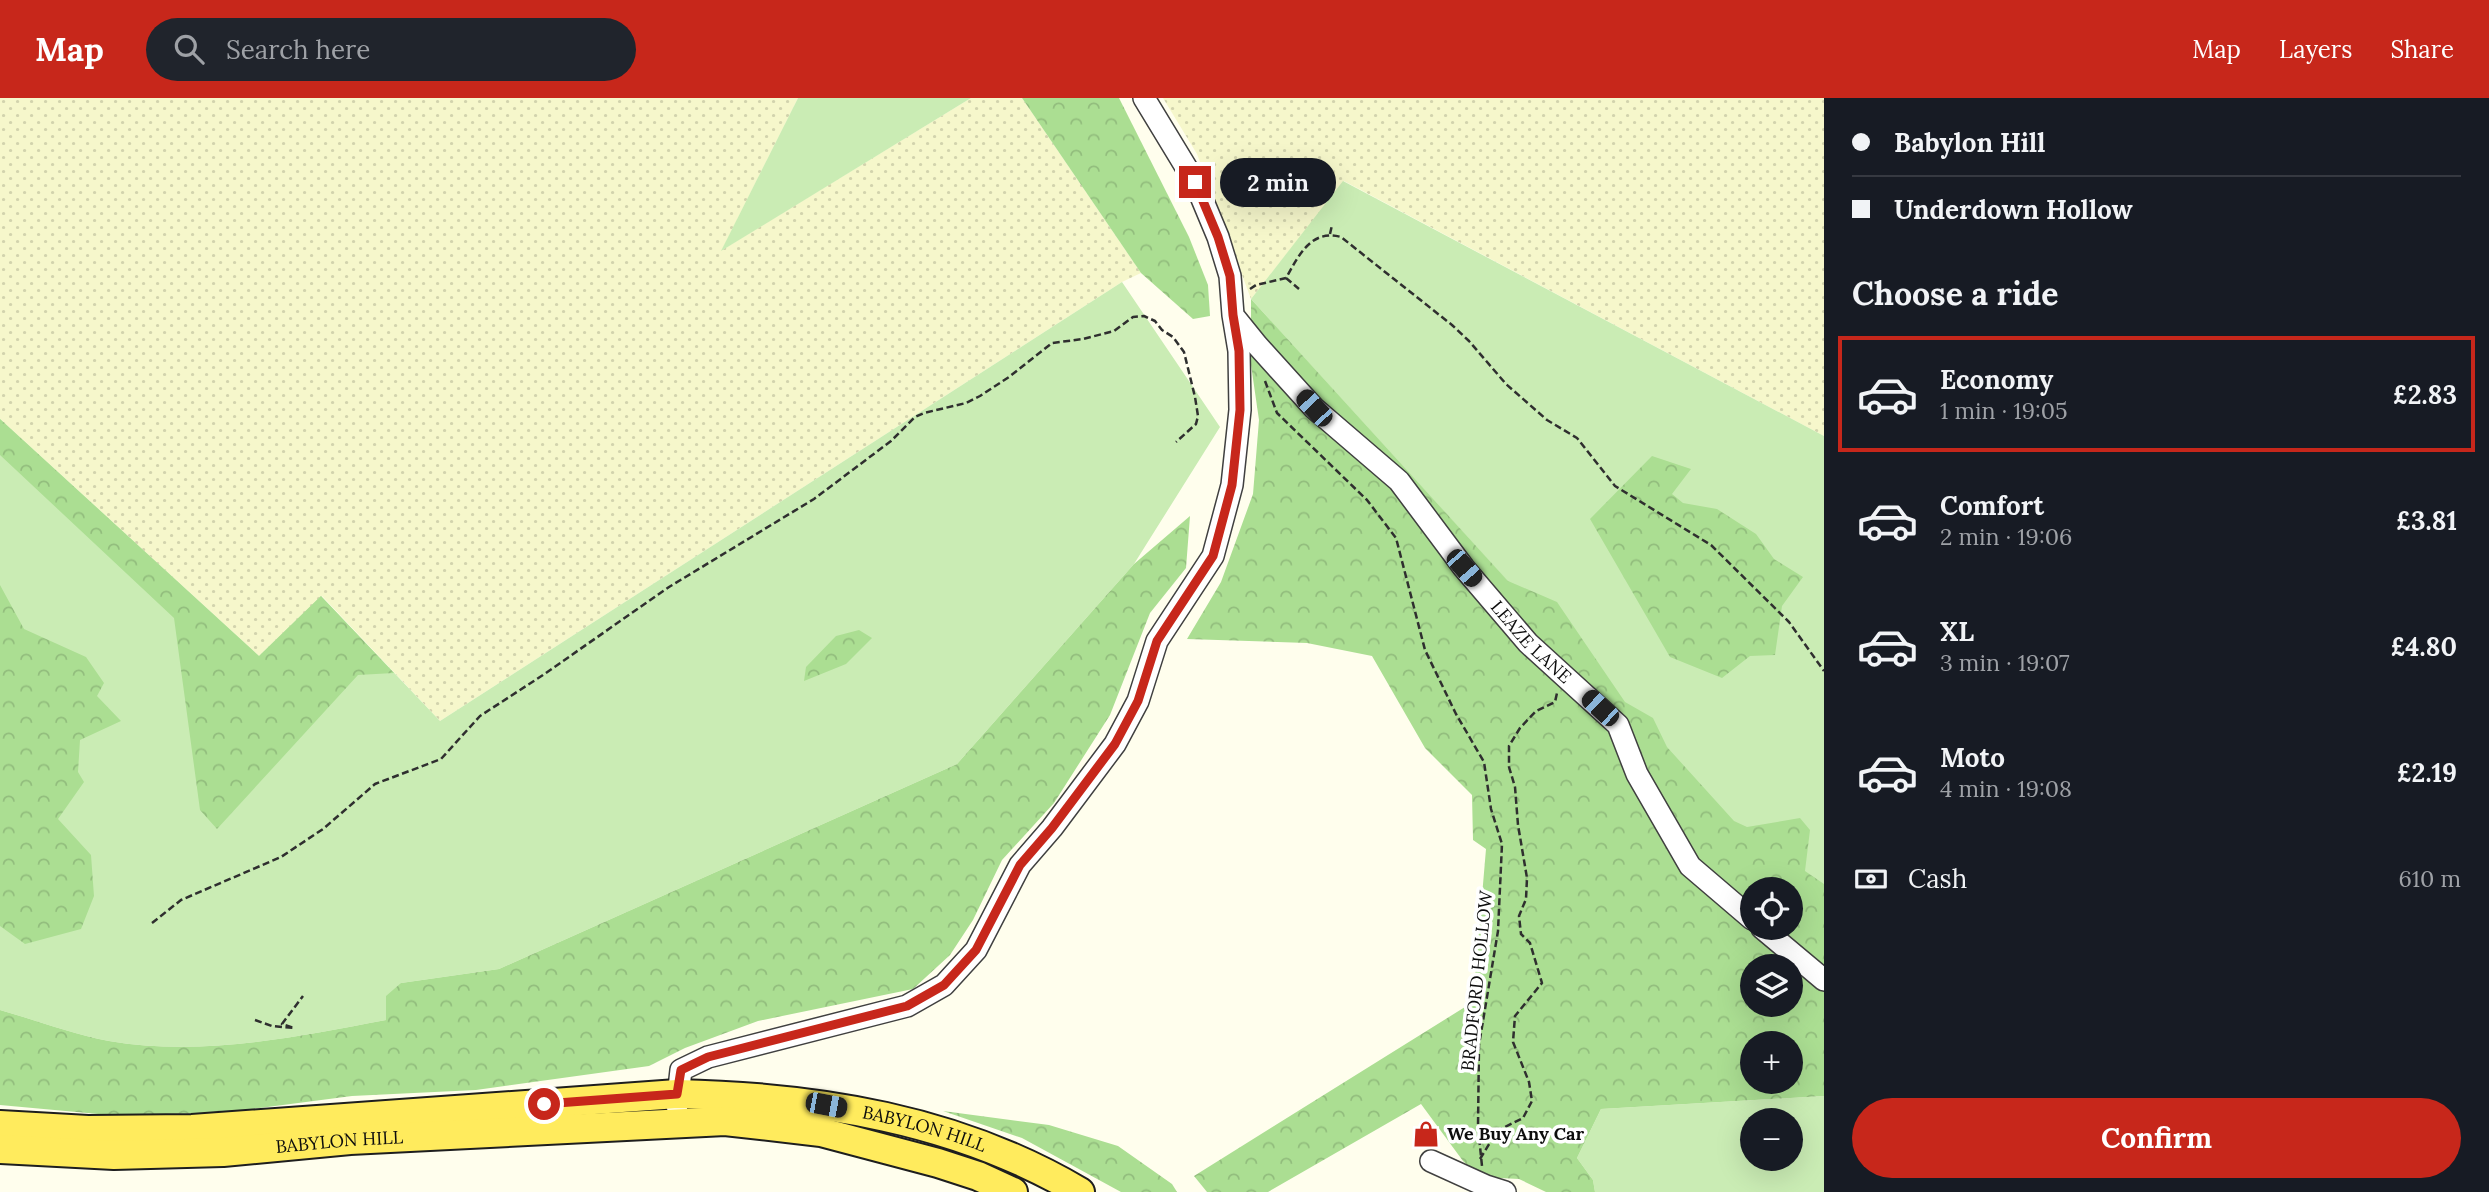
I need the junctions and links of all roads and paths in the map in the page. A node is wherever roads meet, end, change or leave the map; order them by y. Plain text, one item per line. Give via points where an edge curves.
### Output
1 (1144, 98) edge
2 (1332, 225) dead end
3 (1330, 234) junction
4 (1286, 278) junction
5 (1300, 289) dead end
6 (1233, 315) junction
7 (1257, 345) junction
8 (1176, 442) dead end
9 (1824, 671) edge
10 (1558, 687) dead end
11 (1740, 909) edge
12 (152, 923) dead end
13 (1776, 940) edge
14 (1824, 980) edge
15 (303, 996) dead end
16 (255, 1020) dead end
17 (677, 1094) junction
18 (678, 1123) junction
19 (0, 1125) edge
20 (0, 1149) edge
21 (1480, 1159) junction
22 (1426, 1164) dead end
23 (1488, 1191) edge
24 (1013, 1192) edge
25 (1080, 1192) edge

1 - 6 street via 1195,182 1218,237 1230,276
2 - 3 path
3 - 4 path via 1315,238
3 - 9 path via 1341,237 1452,325 1506,384 1547,420 1577,438 1615,486 1711,545 1789,622
4 - 5 path
4 - 6 path via 1256,285 1238,296
6 - 7 street, LEAZE LANE
6 - 17 street via 1240,410 1232,485 1213,556 1157,641 1138,701 1115,744 1020,865 976,950 944,985 907,1006 708,1057 681,1070
7 - 11 street, LEAZE LANE via 1314,408 1399,481 1528,643 1618,724 1637,774 1690,866
7 - 21 path, BRADFORD HOLLOW via 1257,362 1277,413 1367,500 1396,538 1425,650 1484,762 1502,844 1498,931 1479,1045
8 - 12 path via 1196,424 1195,397 1184,352 1155,321 1133,317 1114,331 1052,343 981,396 915,417 891,441 814,499 669,587 480,716 441,759 375,784 323,830 281,857 181,900
10 - 21 path via 1555,702 1536,711 1510,747 1509,767 1527,878 1526,899 1518,916 1542,983 1515,1016 1513,1042 1532,1101 1523,1118 1497,1132
13 - 14 street
15 - 16 path via 282,1024 294,1028
17 - 18 street
17 - 19 main road, BABYLON HILL via 192,1129
17 - 25 main road, BABYLON HILL via 804,1101 892,1118 1019,1160
18 - 20 main road, BABYLON HILL via 351,1140 223,1152 114,1155
18 - 24 main road, BABYLON HILL via 725,1121 821,1132 978,1176
21 - 23 path, BRADFORD HOLLOW
22 - 23 street

